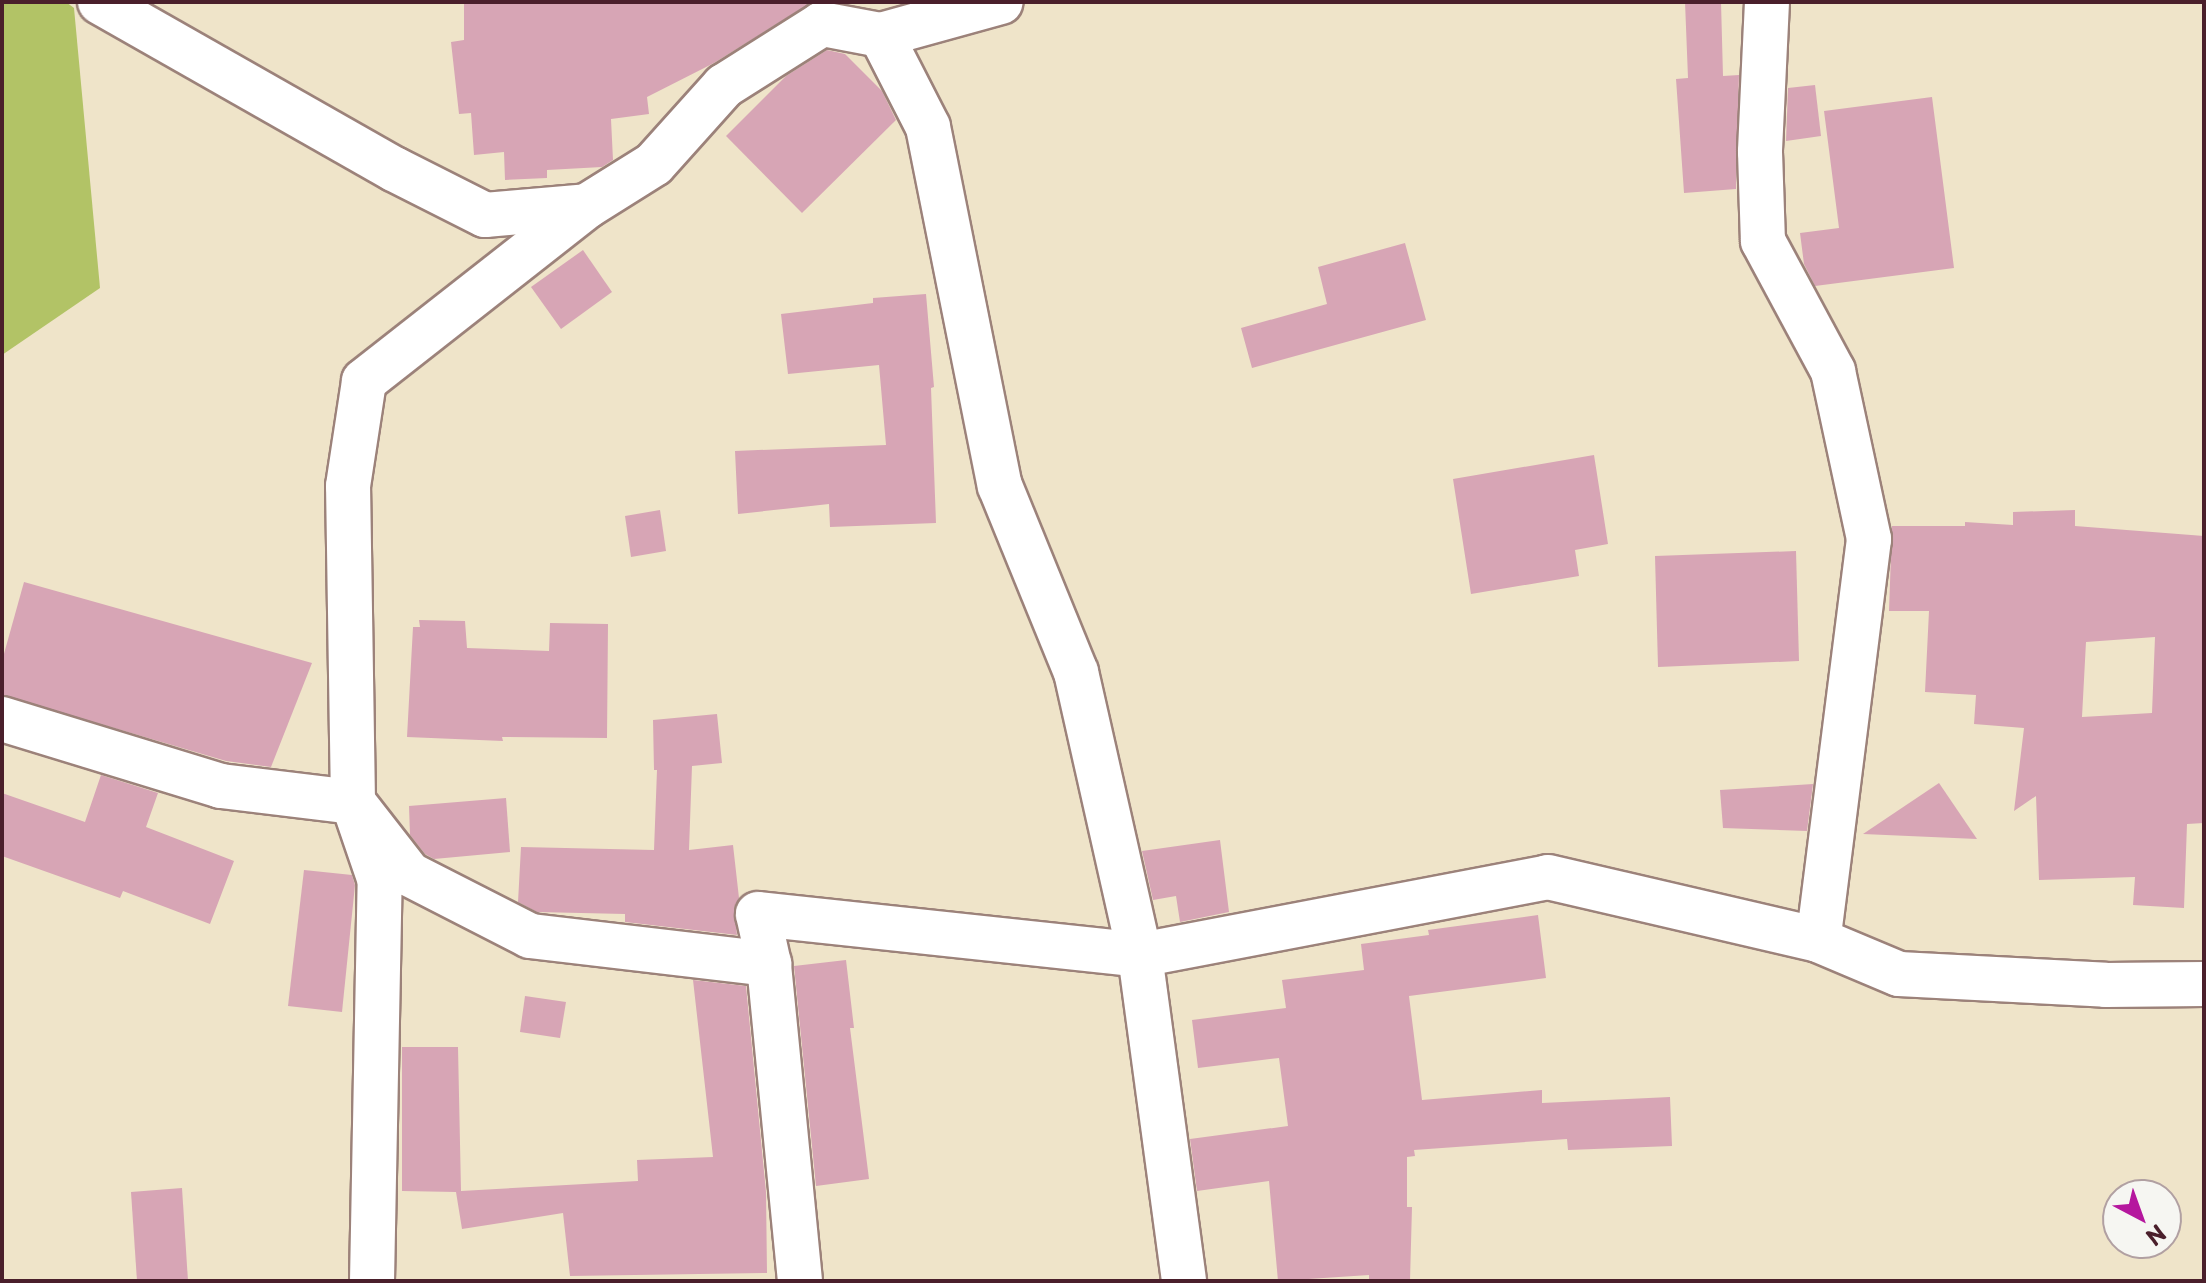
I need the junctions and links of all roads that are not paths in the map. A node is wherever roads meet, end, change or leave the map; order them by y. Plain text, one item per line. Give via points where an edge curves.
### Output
1 (100, 2) edge
2 (1001, 2) edge
3 (1767, 2) edge
4 (881, 35) junction
5 (587, 206) junction
6 (2, 719) edge
7 (353, 802) junction
8 (1818, 940) junction
9 (1140, 955) junction
10 (769, 964) junction
11 (2204, 984) edge
12 (372, 1281) edge
13 (800, 1281) edge
14 (1184, 1281) edge

1 - 5 street via 485,215
2 - 4 street
3 - 8 street via 1760,152 1763,241 1833,371 1869,539
4 - 5 street via 822,24 724,86 654,164
4 - 9 street via 928,127 1000,486 1076,672
5 - 7 street via 364,381 348,486
6 - 7 street via 221,786
7 - 10 street via 409,874 530,936
7 - 12 street via 380,881
8 - 9 street via 1548,877
8 - 11 street via 1899,974 2106,985
9 - 10 street via 758,914
9 - 14 street
10 - 13 street

